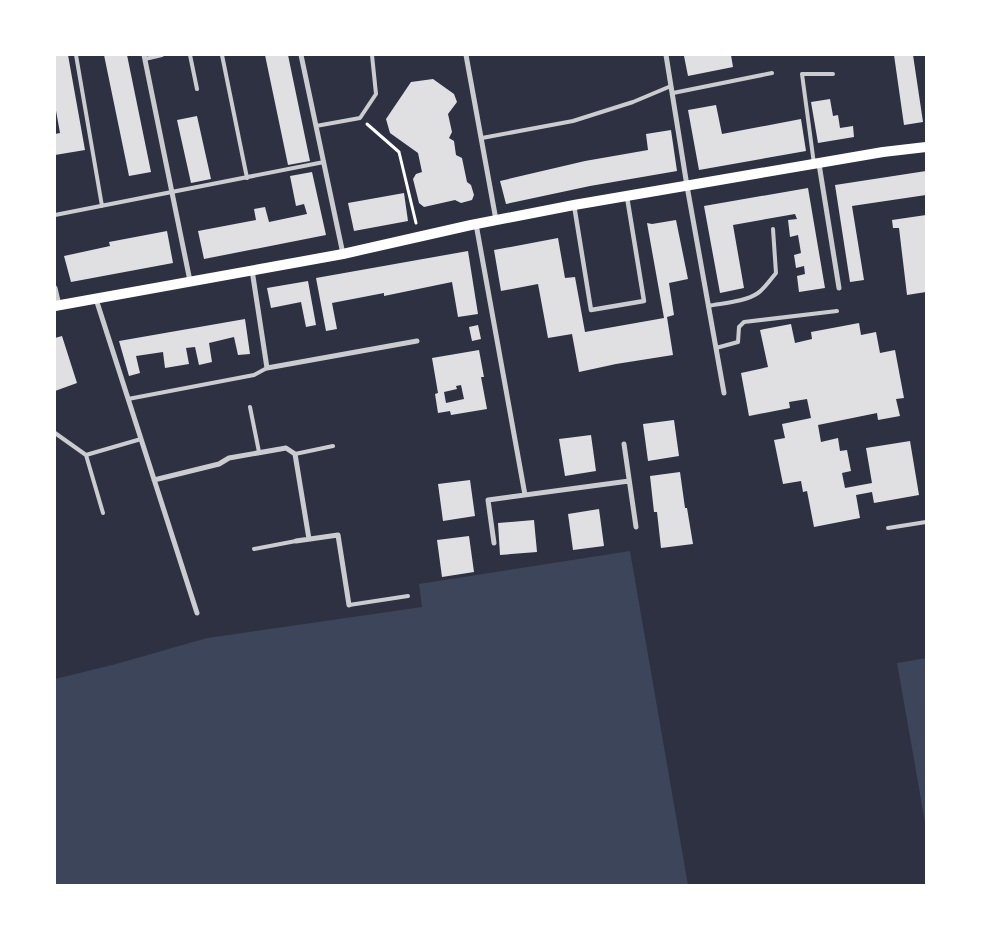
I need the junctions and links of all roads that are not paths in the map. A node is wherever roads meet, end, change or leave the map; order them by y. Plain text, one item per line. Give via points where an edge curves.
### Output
1 (76, 55) edge
2 (162, 55) edge
3 (190, 55) edge
4 (222, 55) edge
5 (301, 55) edge
6 (372, 55) edge
7 (466, 55) edge
8 (666, 55) edge
9 (144, 57) edge
10 (772, 73) dead end
11 (833, 74) dead end
12 (671, 86) junction
13 (197, 89) dead end
14 (673, 94) junction
15 (316, 126) junction
16 (482, 138) junction
17 (926, 147) edge
18 (324, 162) junction
19 (816, 163) junction
20 (247, 178) junction
21 (687, 186) junction
22 (172, 192) junction
23 (626, 196) junction
24 (574, 205) junction
25 (102, 206) junction
26 (55, 215) edge
27 (496, 220) junction
28 (476, 224) junction
29 (773, 229) dead end
30 (343, 254) junction
31 (252, 270) junction
32 (190, 281) junction
33 (55, 288) edge
34 (839, 288) dead end
35 (96, 298) junction
36 (57, 305) edge
37 (708, 306) junction
38 (837, 310) dead end
39 (417, 341) dead end
40 (716, 348) junction
41 (267, 368) junction
42 (724, 393) dead end
43 (128, 399) junction
44 (250, 407) dead end
45 (55, 433) edge
46 (141, 439) junction
47 (624, 444) dead end
48 (333, 446) dead end
49 (259, 452) junction
50 (295, 454) junction
51 (86, 455) junction
52 (154, 480) junction
53 (629, 481) junction
54 (525, 495) junction
55 (103, 514) dead end
56 (926, 522) edge
57 (636, 527) dead end
58 (888, 528) dead end
59 (309, 539) junction
60 (296, 541) joint
61 (494, 543) dead end
62 (254, 549) dead end
63 (408, 596) dead end
64 (349, 605) joint
65 (197, 613) dead end

1 - 25 lane
2 - 9 lane
3 - 13 lane
4 - 20 lane
5 - 15 street
6 - 15 lane via 376,94 360,118
7 - 16 street
8 - 12 street
9 - 22 street
10 - 14 lane
11 - 19 lane via 802,74
12 - 14 street
12 - 16 lane via 634,102 573,121
14 - 21 street
15 - 18 street
16 - 27 street
17 - 19 main road
18 - 20 lane
18 - 30 street
19 - 21 main road
19 - 34 street
20 - 22 lane
21 - 23 main road
21 - 37 street
22 - 25 lane
22 - 32 street
23 - 24 main road
23 - 24 street via 644,301 591,310
24 - 27 main road
25 - 26 lane
27 - 28 main road
28 - 30 main road
28 - 54 street
29 - 37 lane via 776,272 766,285 749,298
30 - 31 main road
31 - 32 main road
31 - 41 street
32 - 35 main road
33 - 36 street
35 - 36 main road
35 - 43 street
37 - 40 street
38 - 40 lane via 744,322 739,327 738,342
39 - 41 street
40 - 42 street
41 - 43 lane via 254,375
43 - 46 street
44 - 49 lane
45 - 51 lane
46 - 51 lane
46 - 52 street
47 - 53 street
48 - 50 lane
49 - 50 street via 286,448
49 - 52 street
50 - 59 street
51 - 55 lane
52 - 65 street
53 - 54 street
53 - 57 street
54 - 61 street via 488,500
56 - 58 lane
59 - 60 street
59 - 64 street via 338,535
60 - 62 lane
63 - 64 lane

